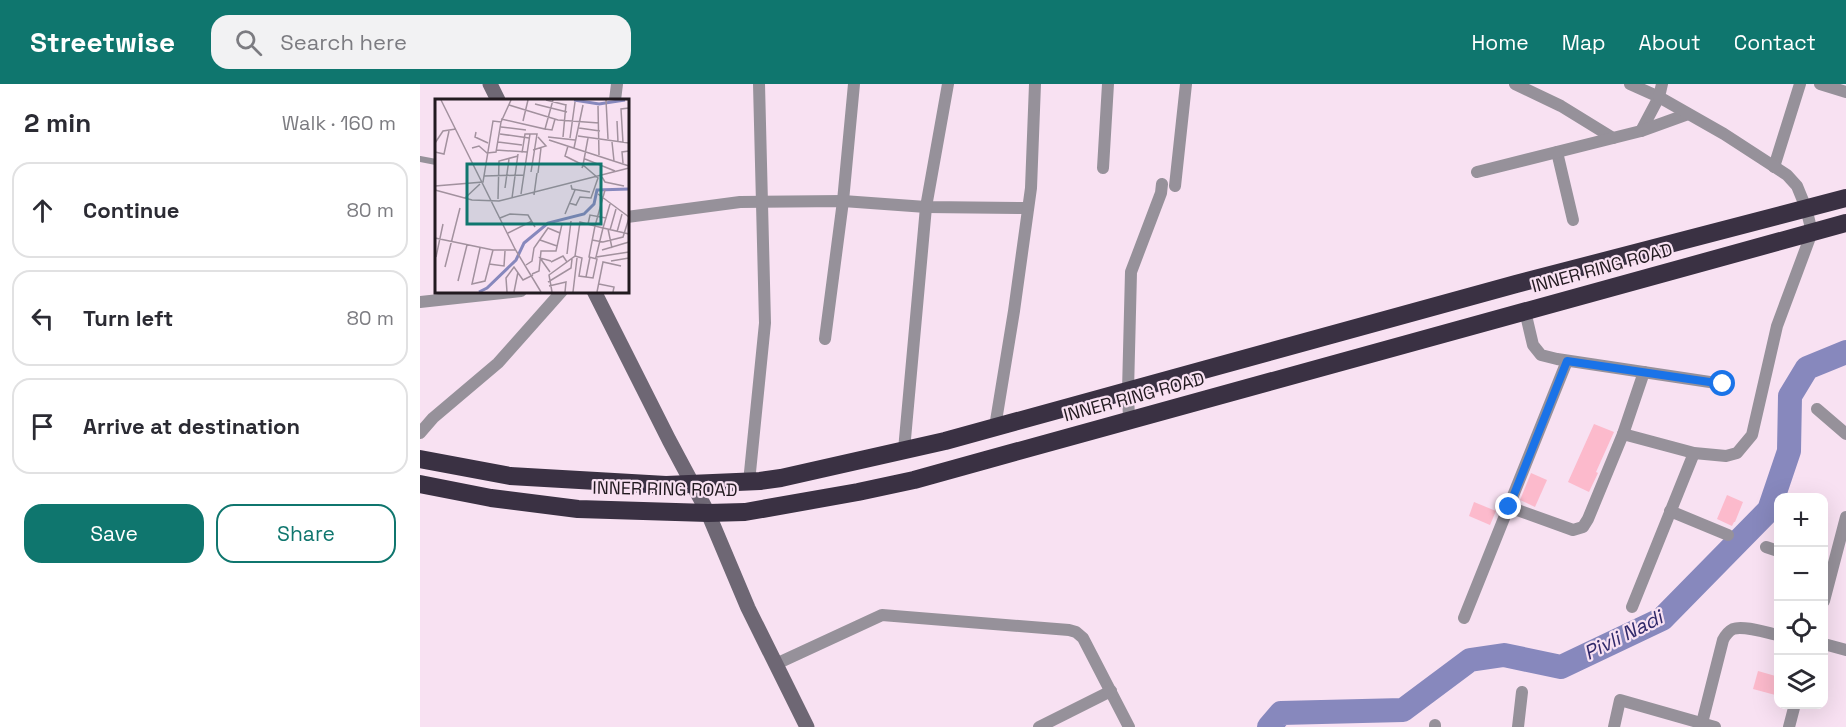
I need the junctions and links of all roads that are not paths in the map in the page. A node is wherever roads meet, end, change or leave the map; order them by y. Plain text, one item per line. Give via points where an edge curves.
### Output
1 (490, 84) edge
2 (617, 84) edge
3 (759, 84) edge
4 (854, 84) edge
5 (948, 84) edge
6 (1035, 84) edge
7 (1108, 84) edge
8 (1186, 84) edge
9 (1515, 84) edge
10 (1630, 84) edge
11 (1662, 84) edge
12 (1800, 84) edge
13 (1820, 84) edge
14 (1846, 92) edge
15 (1659, 98) junction
16 (498, 99) edge
17 (615, 99) edge
18 (1688, 114) junction
19 (1641, 131) junction
20 (1613, 138) junction
21 (1557, 152) junction
22 (420, 159) edge
23 (435, 162) edge
24 (1774, 167) junction
25 (1103, 168) dead end
26 (1477, 172) dead end
27 (1162, 184) dead end
28 (1175, 186) dead end
29 (1846, 198) edge
30 (843, 201) junction
31 (763, 202) junction
32 (926, 207) junction
33 (1028, 208) junction
34 (1806, 208) junction
35 (628, 217) edge
36 (1573, 220) dead end
37 (1846, 224) edge
38 (1812, 232) junction
39 (512, 292) edge
40 (561, 292) edge
41 (595, 292) edge
42 (420, 302) edge
43 (1525, 311) junction
44 (825, 339) dead end
45 (1567, 361) junction
46 (1644, 372) junction
47 (1723, 384) dead end
48 (1128, 391) junction
49 (1817, 409) dead end
50 (1129, 420) junction
51 (995, 427) junction
52 (420, 433) edge
53 (1623, 434) junction
54 (1846, 434) edge
55 (904, 450) junction
56 (1694, 453) junction
57 (420, 459) edge
58 (749, 482) junction
59 (420, 484) edge
60 (692, 484) junction
61 (1509, 507) junction
62 (1671, 512) junction
63 (708, 513) junction
64 (1846, 517) edge
65 (1728, 535) dead end
66 (1828, 567) edge
67 (1632, 607) dead end
68 (1464, 618) dead end
69 (1774, 634) edge
70 (1828, 645) edge
71 (1846, 650) edge
72 (776, 664) junction
73 (1111, 691) junction
74 (1522, 692) dead end
75 (1794, 709) edge
76 (1702, 723) junction
77 (807, 727) edge
78 (1039, 727) edge
79 (1130, 727) edge
80 (1518, 727) edge
81 (1614, 727) edge
82 (1715, 727) edge
83 (1789, 727) edge

1 - 16 street
2 - 17 street
3 - 31 street
4 - 30 street
5 - 32 street
6 - 33 street
7 - 25 street
8 - 28 street
9 - 20 street
10 - 15 street
11 - 15 street
12 - 24 street
13 - 14 street
15 - 18 street
15 - 19 street
18 - 19 street
18 - 24 street
19 - 20 street
20 - 21 street
21 - 26 street
21 - 36 street
22 - 23 lane
24 - 34 street via 1797,186
27 - 48 street via 1131,272
29 - 34 highway, INNER RING ROAD
30 - 31 street
30 - 32 street
30 - 44 street
31 - 35 street
31 - 58 street via 765,323
32 - 33 street
32 - 55 street
33 - 51 street
34 - 38 street
34 - 48 highway, INNER RING ROAD
37 - 38 highway, INNER RING ROAD
38 - 43 highway, INNER RING ROAD
38 - 56 street via 1777,326 1752,435 1737,453
39 - 42 street
40 - 52 street via 498,363
41 - 60 street
43 - 45 street via 1533,345 1540,355
43 - 50 highway, INNER RING ROAD
45 - 46 street
45 - 61 street
46 - 47 street
46 - 53 street
48 - 50 street
48 - 51 highway, INNER RING ROAD
49 - 54 street
50 - 63 highway, INNER RING ROAD via 914,480 745,512
51 - 55 highway, INNER RING ROAD
53 - 56 street
53 - 61 street via 1583,527 1573,530
55 - 58 highway, INNER RING ROAD
56 - 62 street
57 - 60 highway, INNER RING ROAD via 510,476
58 - 60 highway, INNER RING ROAD
59 - 63 highway, INNER RING ROAD via 578,509
60 - 63 street
61 - 68 street
62 - 65 street
62 - 67 street
63 - 72 street
64 - 66 street
69 - 76 street via 1744,628 1727,634
70 - 71 street
72 - 73 street via 882,615 1034,627 1076,632
72 - 77 street
73 - 78 street
73 - 79 street
74 - 80 street
75 - 83 street
76 - 81 street via 1620,700
76 - 82 street

